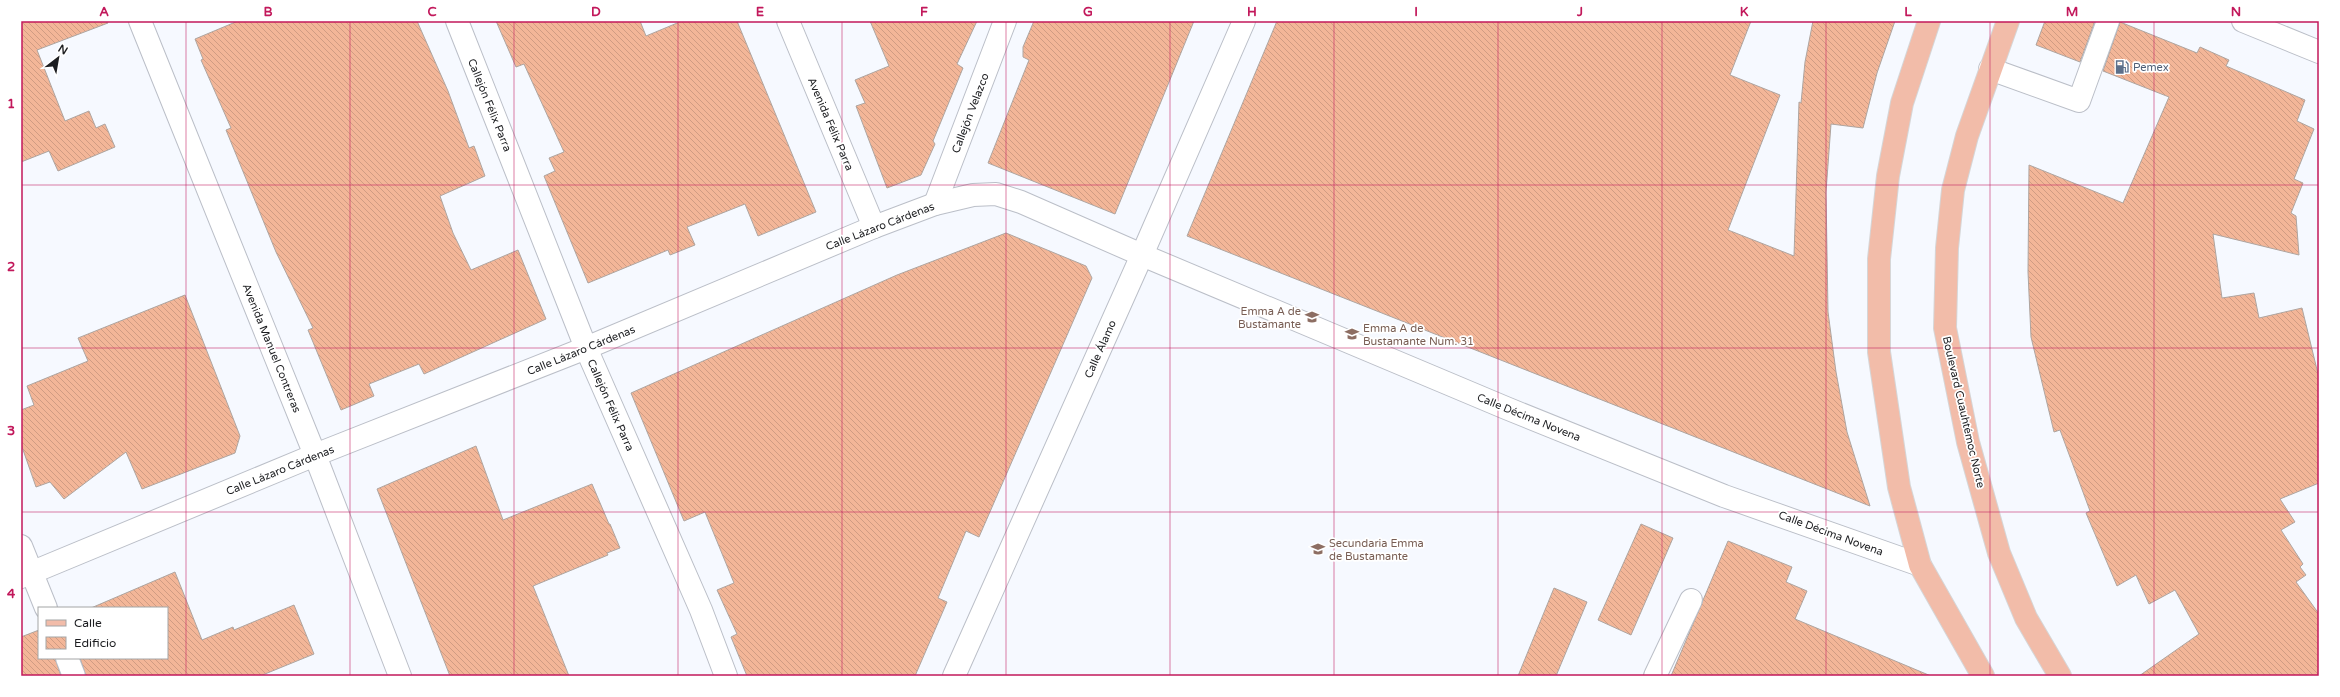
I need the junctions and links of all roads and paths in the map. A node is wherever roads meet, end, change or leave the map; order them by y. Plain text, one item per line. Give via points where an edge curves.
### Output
1 (140, 21) edge
2 (458, 21) edge
3 (788, 21) edge
4 (1005, 21) edge
5 (1244, 21) edge
6 (1929, 21) edge
7 (2008, 21) edge
8 (2108, 21) edge
9 (2243, 21) edge
10 (2319, 52) edge
11 (1990, 69) junction
12 (935, 204) junction
13 (874, 227) junction
14 (1142, 256) junction
15 (586, 348) junction
16 (315, 455) junction
17 (21, 546) edge
18 (1920, 565) junction
19 (26, 575) edge
20 (1691, 600) dead end
21 (45, 607) edge
22 (67, 659) edge
23 (74, 676) edge
24 (400, 676) edge
25 (726, 676) edge
26 (954, 676) edge
27 (1655, 676) edge
28 (1983, 676) edge
29 (2060, 676) edge

1 - 16 street, Avenida Manuel Contreras
2 - 15 street, Callejón Félix Parra
3 - 13 street, Avenida Félix Parra
4 - 12 street, Callejón Velazco
5 - 14 street, Calle Álamo
6 - 18 main road via 1902,103 1888,176 1879,259 1879,352 1899,487
7 - 11 main road, Boulevard Cuauhtémoc Norte
8 - 11 street via 2079,102
9 - 10 street
11 - 29 main road, Boulevard Cuauhtémoc Norte via 1967,136 1953,190 1947,248 1946,328 1968,442 1999,553 2026,618
12 - 13 street, Calle Lázaro Cárdenas
12 - 14 street, Calle Lázaro Cárdenas via 973,195 996,194 1021,202
13 - 15 street, Calle Lázaro Cárdenas
14 - 18 street, Calle Décima Novena via 1717,493
14 - 26 street, Calle Álamo
15 - 16 street, Calle Lázaro Cárdenas
15 - 25 street, Callejón Félix Parra via 701,610
16 - 19 street, Calle Lázaro Cárdenas
16 - 24 street, Avenida Manuel Contreras
17 - 19 street
18 - 28 main road
19 - 21 street
20 - 27 street
22 - 23 street

